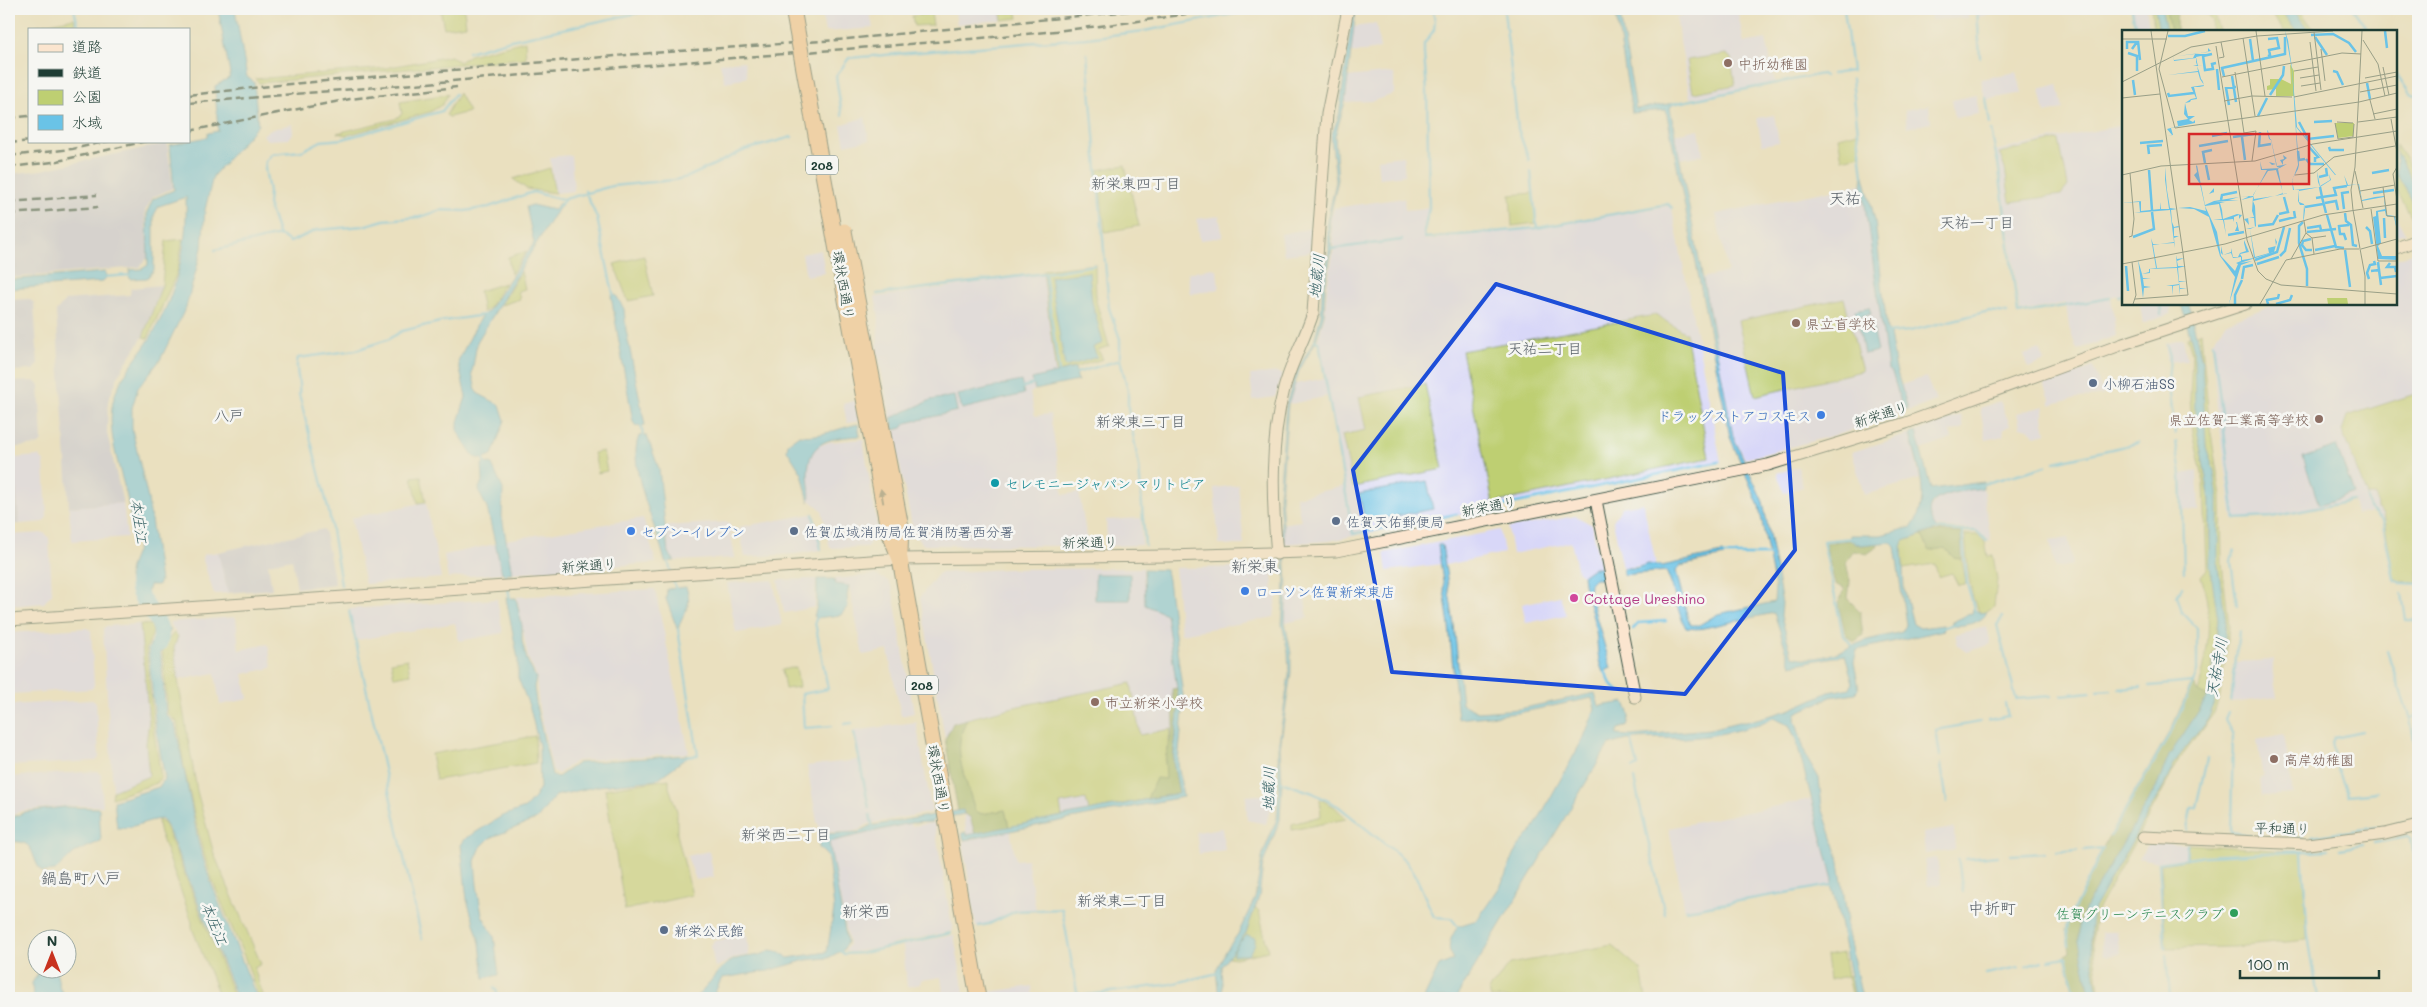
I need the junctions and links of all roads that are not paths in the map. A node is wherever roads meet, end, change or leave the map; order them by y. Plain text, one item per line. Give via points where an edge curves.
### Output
1 (793, 9) edge
2 (802, 9) edge
3 (1348, 9) edge
4 (2418, 240) edge
5 (2397, 248) edge
6 (2242, 305) edge
7 (856, 321) junction
8 (1596, 500) junction
9 (1277, 554) junction
10 (900, 559) junction
11 (9, 620) edge
12 (1635, 697) dead end
13 (2418, 826) edge
14 (2143, 837) dead end
15 (978, 998) edge

1 - 7 highway, 環状西通り / 208, bridge
2 - 7 highway, 環状西通り / 208, bridge
3 - 9 street via 1326,122 1313,313 1284,388 1278,417 1273,479
4 - 5 street
6 - 8 street, 新栄通り via 1906,422 1768,465
7 - 10 highway, 環状西通り / 208 via 878,437 888,529
8 - 9 street, 新栄通り via 1336,551
8 - 12 street
9 - 10 street, 新栄通り
10 - 11 street, 新栄通り
10 - 15 highway, 環状西通り / 208
13 - 14 street, 平和通り via 2385,834 2308,844

